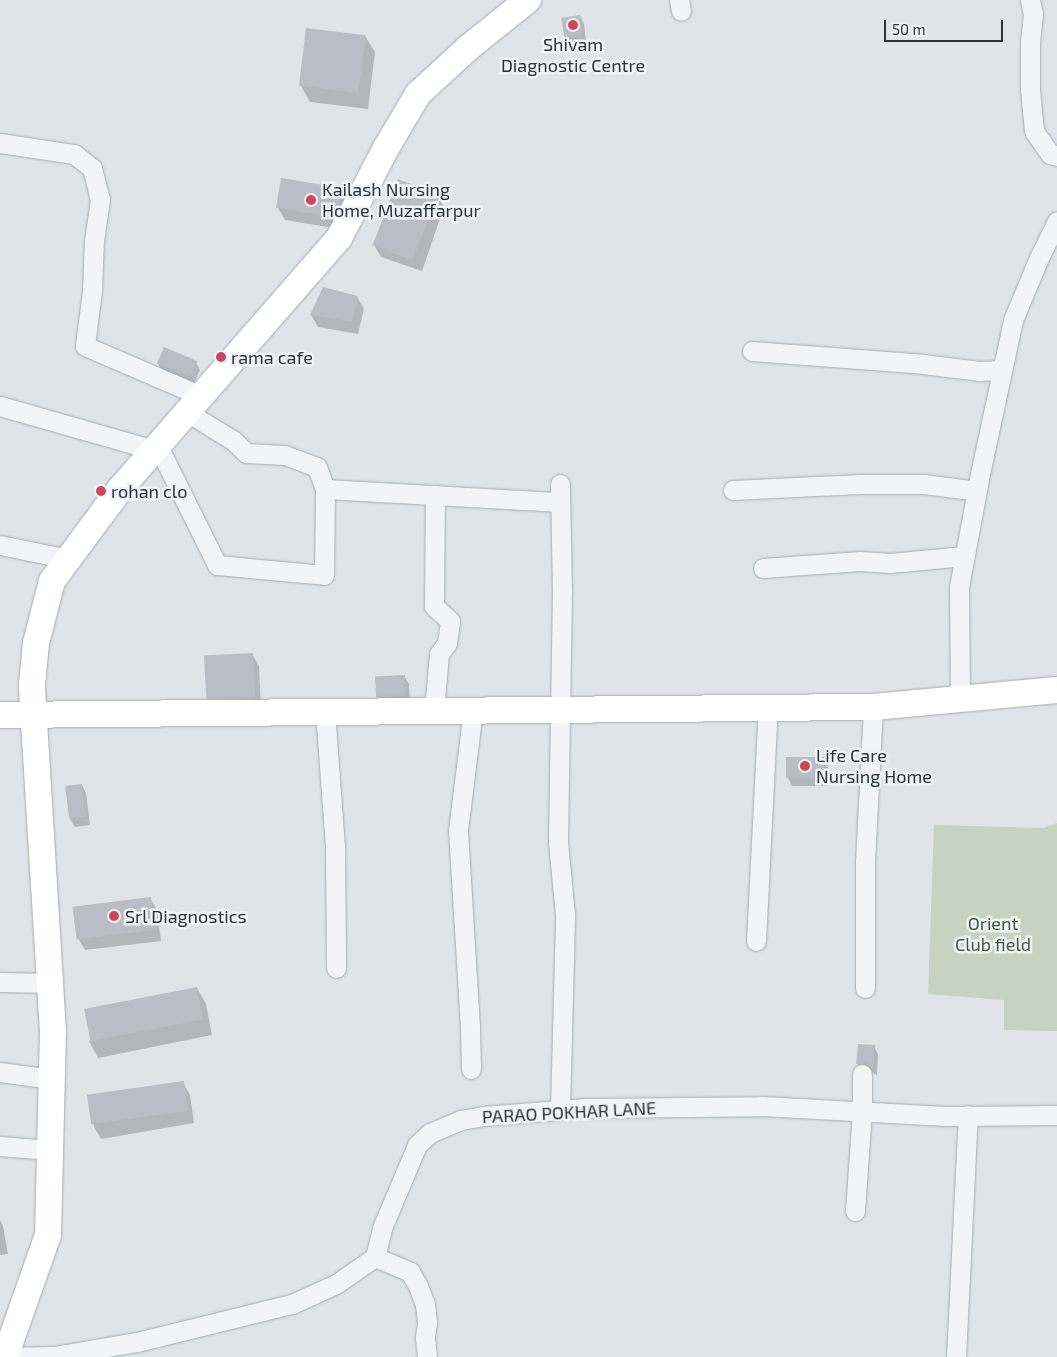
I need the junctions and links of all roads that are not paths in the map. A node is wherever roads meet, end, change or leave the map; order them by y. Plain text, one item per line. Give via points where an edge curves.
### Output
1 (528, 0) edge
2 (1030, 0) edge
3 (0, 143) edge
4 (1057, 156) edge
5 (1057, 221) edge
6 (1051, 247) edge
7 (752, 351) dead end
8 (1002, 370) junction
9 (194, 404) junction
10 (0, 406) edge
11 (156, 448) junction
12 (324, 489) junction
13 (733, 490) dead end
14 (977, 491) junction
15 (435, 495) junction
16 (0, 545) edge
17 (965, 556) junction
18 (69, 559) junction
19 (763, 568) dead end
20 (1057, 690) edge
21 (960, 699) junction
22 (873, 707) junction
23 (768, 708) junction
24 (560, 709) junction
25 (434, 710) junction
26 (473, 710) junction
27 (325, 711) junction
28 (33, 713) junction
29 (0, 715) edge
30 (756, 941) dead end
31 (336, 968) dead end
32 (0, 982) edge
33 (51, 983) junction
34 (865, 988) dead end
35 (471, 1069) dead end
36 (0, 1072) edge
37 (862, 1074) dead end
38 (52, 1079) junction
39 (560, 1110) junction
40 (862, 1110) junction
41 (968, 1115) junction
42 (1057, 1115) edge
43 (0, 1146) edge
44 (50, 1150) junction
45 (855, 1210) dead end
46 (375, 1257) junction
47 (4, 1356) edge
48 (427, 1357) edge
49 (956, 1357) edge

1 - 9 main road via 418,94 339,238
2 - 4 street via 1033,14 1030,90 1034,131 1050,154
3 - 9 street via 74,154 92,168 100,199 85,346
5 - 6 street
6 - 8 street via 1013,320
7 - 8 street
8 - 14 street
9 - 11 main road
9 - 12 street via 246,453 285,455 317,466
10 - 11 street
11 - 12 street via 218,565 324,575
11 - 18 main road via 120,489
12 - 15 street
13 - 14 street via 924,484
14 - 17 street
15 - 24 street via 560,493
15 - 25 street via 434,606 450,621 447,644 439,654
16 - 18 street
17 - 19 street via 890,563 860,561
17 - 21 street via 959,587
18 - 28 main road via 52,581 36,643
20 - 21 main road
21 - 22 main road
22 - 23 main road
22 - 34 street via 865,860
23 - 24 main road
23 - 30 street
24 - 26 main road
24 - 39 street via 558,842 565,915
25 - 26 main road
25 - 27 main road
26 - 35 street via 458,830
27 - 28 main road
27 - 31 street via 335,846
28 - 29 main road
28 - 33 main road
32 - 33 street
33 - 38 main road
36 - 38 street
37 - 40 street
38 - 44 main road
39 - 40 street, PARAO POKHAR LANE via 762,1106
39 - 46 street, PARAO POKHAR LANE via 483,1116 461,1120 430,1133 411,1155 382,1228
40 - 41 street, PARAO POKHAR LANE
40 - 45 street
41 - 42 street, PARAO POKHAR LANE
41 - 49 street
43 - 44 street
44 - 47 main road via 48,1235
46 - 47 street via 336,1284 292,1304 87,1352
46 - 48 street via 410,1272 418,1286 427,1323

